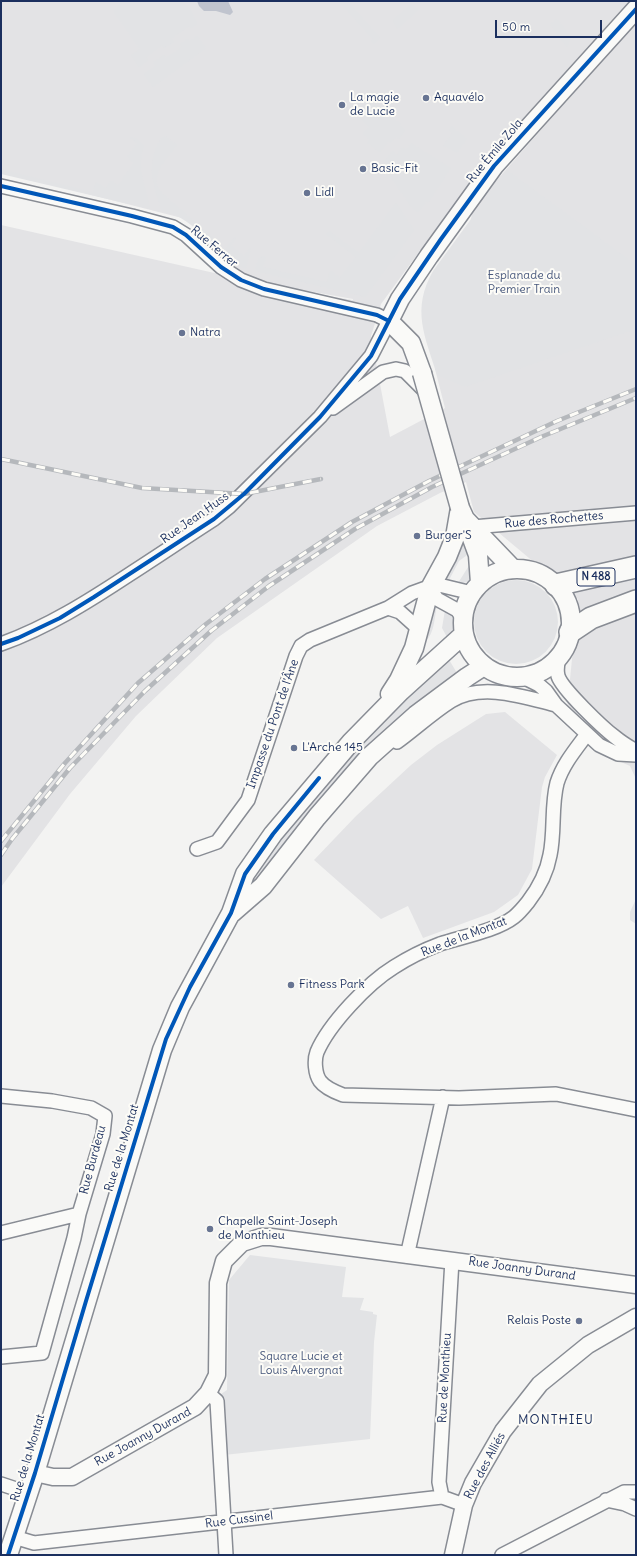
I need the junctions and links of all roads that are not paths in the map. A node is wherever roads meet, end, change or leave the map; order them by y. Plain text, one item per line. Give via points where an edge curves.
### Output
1 (636, 9) edge
2 (1, 186) edge
3 (389, 321) junction
4 (416, 374) junction
5 (320, 417) junction
6 (460, 508) junction
7 (636, 513) edge
8 (473, 527) junction
9 (636, 567) edge
10 (513, 569) junction
11 (556, 585) junction
12 (430, 588) junction
13 (476, 588) junction
14 (636, 601) edge
15 (388, 608) junction
16 (463, 626) junction
17 (420, 630) junction
18 (570, 632) junction
19 (1, 644) edge
20 (559, 657) junction
21 (484, 666) junction
22 (523, 677) junction
23 (556, 705) junction
24 (587, 734) junction
25 (351, 742) junction
26 (636, 751) edge
27 (636, 755) edge
28 (369, 757) junction
29 (197, 849) dead end
30 (231, 913) junction
31 (1, 1096) edge
32 (443, 1097) junction
33 (636, 1110) edge
34 (78, 1214) junction
35 (1, 1233) edge
36 (407, 1256) junction
37 (452, 1260) junction
38 (636, 1285) edge
39 (636, 1317) edge
40 (1, 1357) edge
41 (208, 1393) junction
42 (35, 1473) junction
43 (1, 1484) edge
44 (636, 1492) edge
45 (28, 1493) junction
46 (442, 1496) junction
47 (606, 1500) junction
48 (464, 1505) junction
49 (636, 1509) edge
50 (224, 1522) junction
51 (14, 1537) junction
52 (8, 1555) edge
53 (226, 1555) edge
54 (453, 1555) edge
55 (502, 1555) edge

1 - 3 main road, Rue Émile Zola via 494,166 429,256 400,299
2 - 3 street, Rue Ferrer via 173,227 186,235 221,267 245,282 264,289 377,315
3 - 4 main road via 411,343
3 - 5 street, Rue Jean Huss via 371,356
4 - 5 street, Rue Jean Huss via 396,369 383,372
4 - 6 main road, bridge via 427,393
5 - 19 street, Rue Jean Huss via 244,494 214,519 66,615
6 - 8 main road via 465,519
6 - 12 main road via 455,536
6 - 13 main road via 478,555
7 - 8 street, Rue des Rochettes
8 - 10 main road
9 - 11 main road, N 488
10 - 11 main road via 528,570
10 - 13 main road via 495,573
11 - 18 main road via 565,599 570,615
12 - 13 street, Impasse du Pont de l'Âne via 439,585
12 - 15 street, Impasse du Pont de l'Âne via 412,593
12 - 16 street via 437,598 457,610
12 - 17 main road
13 - 16 main road via 466,605
14 - 18 main road via 591,618
15 - 17 street via 400,612
15 - 29 street, Impasse du Pont de l'Âne via 310,640 302,646 296,656 248,800 217,842
16 - 21 main road via 468,646
16 - 25 main road, Rue de la Montat
17 - 25 main road via 407,664 391,693
18 - 20 main road
20 - 22 main road via 537,674
20 - 26 street via 557,669 562,684 615,738
21 - 22 main road via 509,677
21 - 28 main road, Rue de la Montat via 416,715
22 - 23 street, Rue de la Montat via 539,685
23 - 24 street, Rue de la Montat
23 - 28 street, Rue de la Montat via 518,695 467,695 452,700 398,742
24 - 27 street, Rue de la Montat via 599,745 618,754
24 - 32 street, Rue de la Montat via 572,754 558,781 550,855 537,889 514,917 501,925 439,945 392,968 353,1002 338,1019 316,1053 315,1069 320,1081 343,1095
25 - 30 main road, Rue de la Montat via 273,834 245,874
28 - 30 main road, Rue de la Montat via 313,822 263,886
30 - 42 main road, Rue de la Montat via 180,1007 162,1050
31 - 34 street, Rue Burdeau via 68,1103 91,1108 105,1116
32 - 33 street, Rue de la Montat via 556,1094
32 - 36 street
34 - 35 street
34 - 40 street, Rue Burdeau via 74,1238 42,1353
36 - 37 street, Rue Joanny Durand
36 - 41 street, Rue Joanny Durand via 271,1237 261,1237 242,1243 224,1261 218,1283 217,1375
37 - 38 street, Rue Joanny Durand
37 - 46 street, Rue de Monthieu via 439,1482
39 - 48 street, Rue des Alliés via 588,1346 540,1384 503,1431 473,1483
41 - 42 street, Rue Joanny Durand via 195,1407 72,1477 53,1477
41 - 50 street via 217,1401
42 - 45 main road, Rue de la Montat
43 - 45 street
44 - 47 street via 624,1492
45 - 51 main road, Rue de la Montat
46 - 48 street, Rue Cussinel
46 - 50 street, Rue Cussinel
47 - 49 street
47 - 55 street
48 - 54 street, Rue des Alliés
50 - 51 street, Rue Cussinel via 34,1543
50 - 53 street
51 - 52 main road, Rue de la Montat

